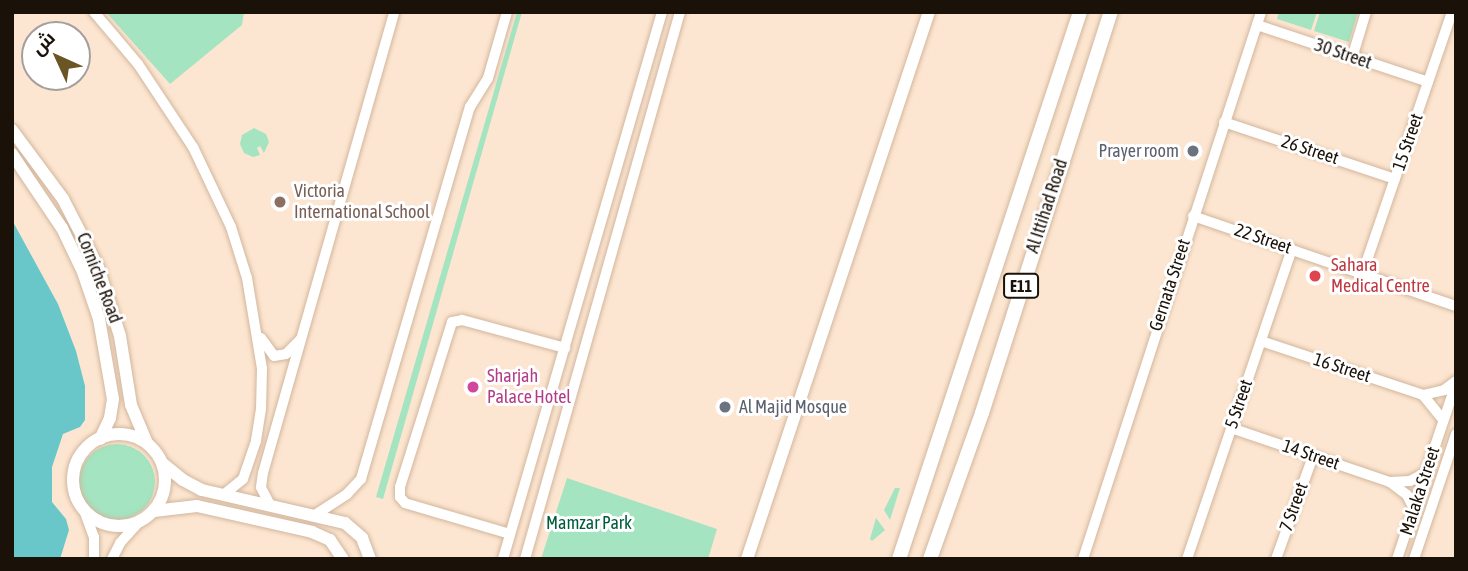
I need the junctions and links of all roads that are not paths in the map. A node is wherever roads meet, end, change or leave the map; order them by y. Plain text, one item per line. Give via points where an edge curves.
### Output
1 (94, 12) edge
2 (394, 12) edge
3 (507, 12) edge
4 (662, 12) edge
5 (680, 12) edge
6 (929, 12) edge
7 (1080, 12) edge
8 (1111, 12) edge
9 (1261, 12) edge
10 (1366, 12) edge
11 (1452, 12) edge
12 (1257, 25) junction
13 (1352, 58) junction
14 (1428, 82) junction
15 (1224, 122) junction
16 (12, 130) edge
17 (12, 154) edge
18 (1395, 178) junction
19 (1194, 216) junction
20 (1292, 249) junction
21 (1363, 272) junction
22 (1455, 304) edge
23 (255, 325) junction
24 (302, 337) junction
25 (1261, 341) junction
26 (565, 348) junction
27 (278, 356) junction
28 (262, 369) junction
29 (292, 369) junction
30 (1456, 383) edge
31 (1423, 395) junction
32 (1443, 420) junction
33 (1231, 428) junction
34 (1456, 434) edge
35 (100, 439) junction
36 (147, 443) junction
37 (1313, 456) junction
38 (162, 463) junction
39 (1426, 472) junction
40 (1391, 482) junction
41 (223, 495) junction
42 (270, 505) junction
43 (1414, 509) junction
44 (84, 510) junction
45 (154, 511) junction
46 (315, 515) junction
47 (334, 519) junction
48 (139, 522) junction
49 (1409, 527) junction
50 (510, 534) junction
51 (327, 538) junction
52 (94, 559) edge
53 (112, 559) edge
54 (343, 559) edge
55 (370, 559) edge
56 (503, 559) edge
57 (525, 559) edge
58 (747, 559) edge
59 (899, 559) edge
60 (930, 559) edge
61 (1083, 559) edge
62 (1187, 559) edge
63 (1276, 559) edge
64 (1397, 559) edge
65 (1408, 559) edge
66 (1414, 559) edge

1 - 23 street via 161,96 204,167 240,252
2 - 24 street
3 - 46 street via 488,78 467,115 361,479
4 - 26 street
5 - 57 street
6 - 58 main road
7 - 59 highway, Al Ittihad Road / E11
8 - 60 highway, Al Ittihad Road / E11 via 982,413
9 - 12 street, Gernata Street
10 - 13 street
11 - 14 street, 15 Street
12 - 13 street, 30 Street
12 - 15 street, Gernata Street
13 - 14 street, 30 Street
14 - 18 street, 15 Street
15 - 18 street, 26 Street
15 - 19 street, Gernata Street
16 - 36 main road, Corniche Road via 64,199 98,267 120,335 134,418
17 - 35 main road, Corniche Road via 62,228 99,319 113,399
18 - 21 street, 15 Street
19 - 20 street, 22 Street
19 - 61 street, Gernata Street
20 - 21 street, 22 Street
20 - 25 street, 5 Street
21 - 22 street, 22 Street
23 - 27 street via 263,346
23 - 28 street
24 - 27 street
24 - 29 street
25 - 31 street, 16 Street
25 - 33 street, 5 Street
26 - 50 street
26 - 50 street via 463,320 452,322 400,487 405,503
27 - 28 street
27 - 29 street
28 - 41 street via 261,409 251,457 239,484
29 - 42 street via 261,480
30 - 31 street
30 - 32 street, Malaka Street
31 - 32 street
32 - 39 street, Malaka Street
33 - 37 street, 14 Street
33 - 62 street, 5 Street
34 - 66 street, Malaka Street
35 - 36 main road via 128,435
35 - 44 main road via 84,452 75,470 75,491
36 - 38 main road
37 - 40 street, 14 Street
37 - 63 street, 7 Street
38 - 41 main road via 189,484
38 - 45 main road via 164,491
39 - 40 street via 1410,481
39 - 43 street, Malaka Street
40 - 43 street via 1407,495
41 - 42 main road
42 - 46 main road
43 - 49 street, Malaka Street
44 - 48 main road via 106,525
44 - 52 street via 94,537
45 - 48 main road
45 - 51 main road via 207,507
46 - 47 main road
47 - 51 main road
47 - 55 main road via 358,533
48 - 53 street
49 - 64 street, Malaka Street
49 - 65 street via 1418,532
50 - 56 street
51 - 54 main road

